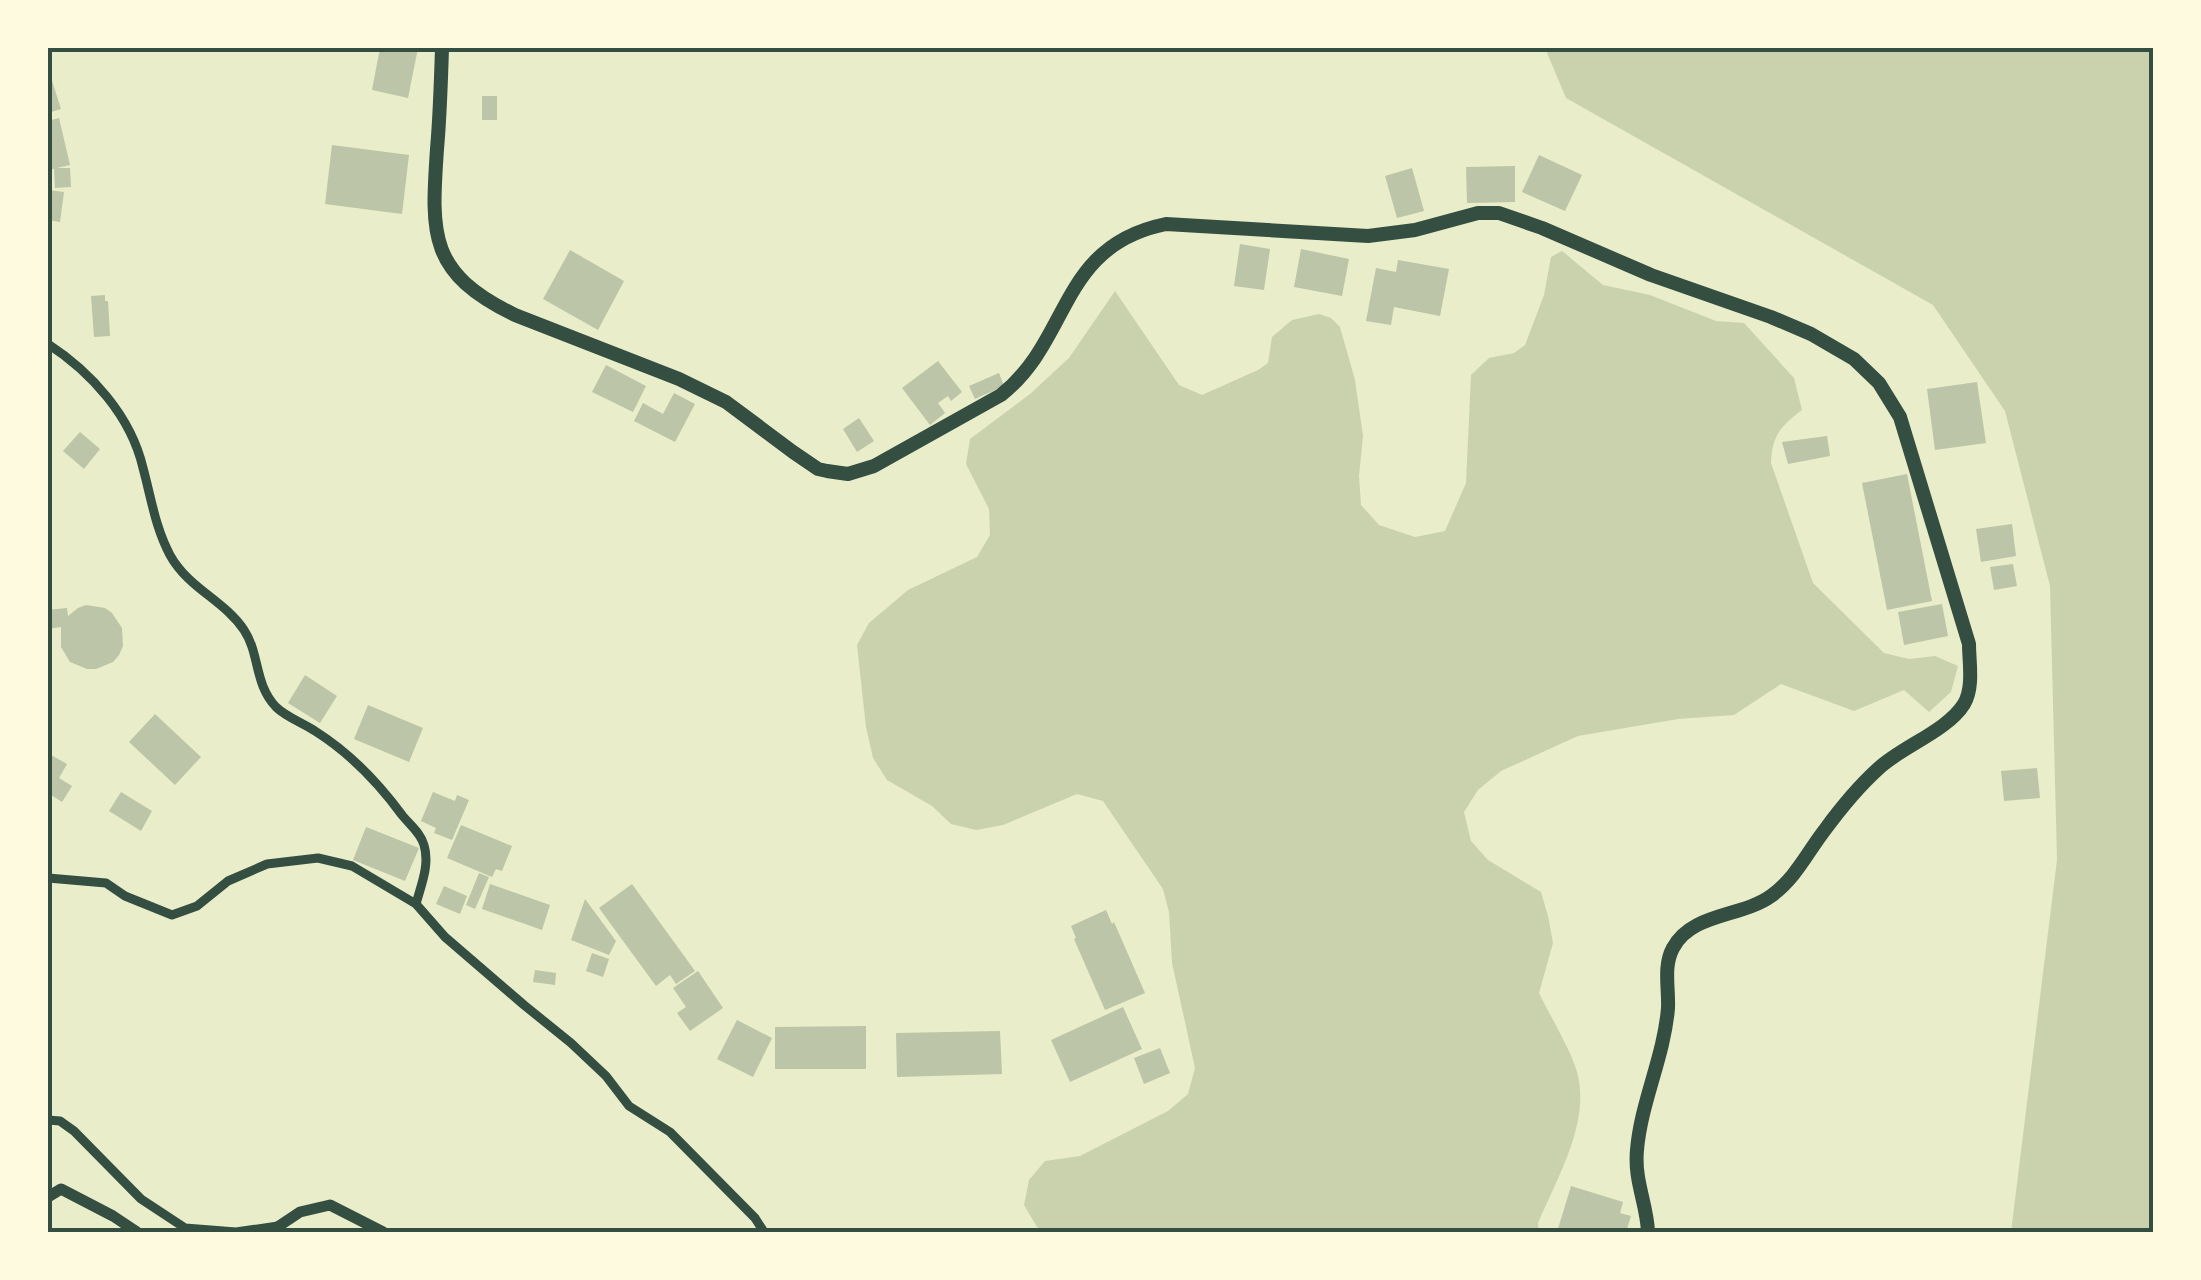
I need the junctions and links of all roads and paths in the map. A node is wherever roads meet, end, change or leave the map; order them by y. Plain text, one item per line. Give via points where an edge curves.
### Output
1 (442, 48) edge
2 (48, 344) edge
3 (48, 878) edge
4 (416, 904) junction
5 (48, 1120) edge
6 (48, 1197) edge
7 (274, 1230) edge
8 (137, 1232) edge
9 (384, 1232) edge
10 (764, 1232) edge
11 (1648, 1232) edge

1 - 11 main road via 436,234 460,280 515,315 726,402 818,469 848,474 874,466 1001,395 1018,381 1102,254 1136,232 1166,224 1368,236 1499,214 1812,334 1879,383 1900,417 1969,644 1964,703 1880,766 1782,888 1698,924 1672,950 1668,1009 1637,1150
2 - 4 street via 70,358 123,416 168,551 190,582 244,631 277,708 353,758 424,839 427,856
3 - 4 street via 106,884 172,916 267,864 318,858 352,866
4 - 10 street via 445,937 595,1065 630,1106 670,1132
5 - 7 street via 74,1131 142,1198 185,1228
6 - 8 street via 61,1190
7 - 9 street via 300,1212 330,1205

